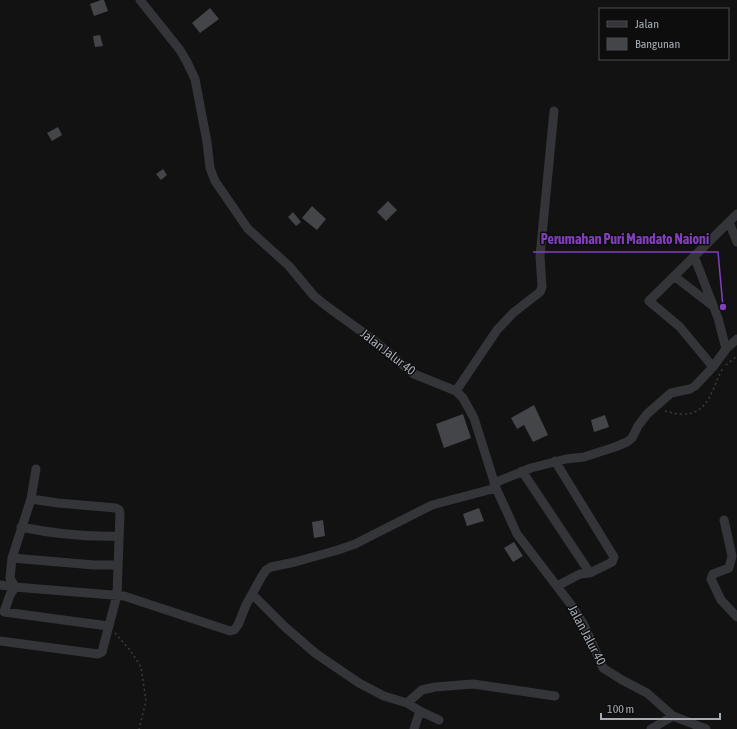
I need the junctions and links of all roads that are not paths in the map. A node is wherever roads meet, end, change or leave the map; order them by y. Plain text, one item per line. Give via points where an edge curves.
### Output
1 (140, 0) edge
2 (554, 111) dead end
3 (737, 214) edge
4 (729, 222) junction
5 (737, 242) edge
6 (694, 256) junction
7 (674, 276) junction
8 (713, 306) junction
9 (737, 339) edge
10 (726, 350) junction
11 (713, 367) junction
12 (456, 391) junction
13 (555, 461) junction
14 (36, 470) dead end
15 (522, 471) junction
16 (495, 485) junction
17 (32, 498) junction
18 (724, 520) dead end
19 (21, 527) junction
20 (119, 536) junction
21 (12, 558) junction
22 (118, 565) junction
23 (590, 573) junction
24 (0, 585) edge
25 (557, 586) junction
26 (15, 587) junction
27 (252, 594) junction
28 (117, 595) junction
29 (737, 617) edge
30 (108, 626) junction
31 (0, 641) edge
32 (555, 696) dead end
33 (407, 703) junction
34 (420, 711) junction
35 (673, 716) junction
36 (439, 720) dead end
37 (414, 729) edge
38 (651, 729) edge
39 (706, 729) edge

1 - 12 street, Jalan Jalur 40 via 187,62 195,79 210,168 215,181 248,228 289,266 325,305 414,374
2 - 12 street via 540,256 542,287 540,292 497,330
3 - 4 street
4 - 5 street
4 - 6 street
6 - 7 street
6 - 8 street
7 - 8 street
7 - 11 street via 649,301 680,327
8 - 10 street
9 - 10 street
10 - 11 street
11 - 13 street via 696,386 671,393 665,398 647,414 627,442 584,457
12 - 16 street, Jalan Jalur 40 via 474,418
13 - 15 street
13 - 23 street via 614,557 612,562
14 - 17 street
15 - 16 street
15 - 23 street
16 - 25 street, Jalan Jalur 40 via 517,534
16 - 27 street via 432,505 355,544 271,567 266,570
17 - 19 street
17 - 20 street via 116,508 120,513
18 - 29 street via 732,556 729,568 712,574 711,579 722,600
19 - 20 street via 76,535
19 - 21 street
20 - 22 street
21 - 22 street via 94,566
21 - 26 street via 10,578
22 - 28 street
23 - 25 street via 580,574
24 - 26 street
25 - 35 street, Jalan Jalur 40 via 584,625 603,668 647,693
26 - 28 street
26 - 30 street via 4,612
27 - 28 street via 238,625 230,631
27 - 33 street via 315,653 365,686 384,696
28 - 30 street
30 - 31 street via 102,652 98,654
32 - 33 street via 474,684 435,686 422,690
33 - 34 street
34 - 36 street
34 - 37 street
35 - 38 street
35 - 39 street, Jalan Jalur 40

